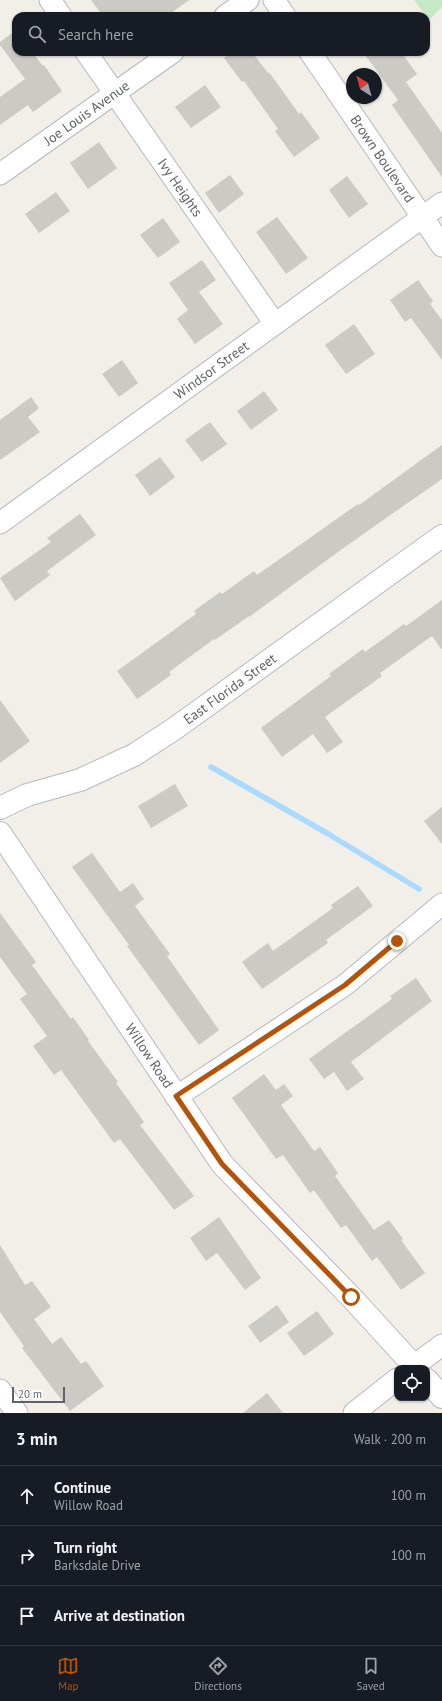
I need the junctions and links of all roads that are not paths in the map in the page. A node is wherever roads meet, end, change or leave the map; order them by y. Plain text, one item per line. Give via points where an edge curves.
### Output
1 (50, 0) edge
2 (248, 0) edge
3 (274, 0) edge
4 (58, 12) edge
5 (231, 12) edge
6 (282, 12) edge
7 (89, 56) edge
8 (167, 56) edge
9 (313, 56) edge
10 (114, 93) junction
11 (0, 174) edge
12 (442, 203) edge
13 (422, 217) junction
14 (442, 246) edge
15 (275, 324) junction
16 (0, 523) edge
17 (442, 536) edge
18 (0, 808) edge
19 (0, 833) edge
20 (442, 904) edge
21 (176, 1096) junction
22 (442, 1345) edge
23 (407, 1365) edge
24 (421, 1365) edge
25 (394, 1385) edge
26 (430, 1387) edge
27 (0, 1390) edge
28 (442, 1397) edge
29 (17, 1413) edge
30 (354, 1413) edge

1 - 4 street
2 - 5 street
3 - 6 street
7 - 10 street, Ivy Heights
8 - 10 street, Joe Louis Avenue
9 - 13 street, Brown Boulevard
10 - 11 street, Joe Louis Avenue
10 - 15 street, Ivy Heights
12 - 13 street, Windsor Street
13 - 14 street, Brown Boulevard
13 - 15 street, Windsor Street
15 - 16 street, Windsor Street
17 - 18 street, East Florida Street via 134,755 80,780 27,795
19 - 21 street, Willow Road
20 - 21 street via 345,985
21 - 23 street, Willow Road via 222,1164 351,1297
22 - 24 street
25 - 30 street
26 - 28 street, Willow Road
27 - 29 street

